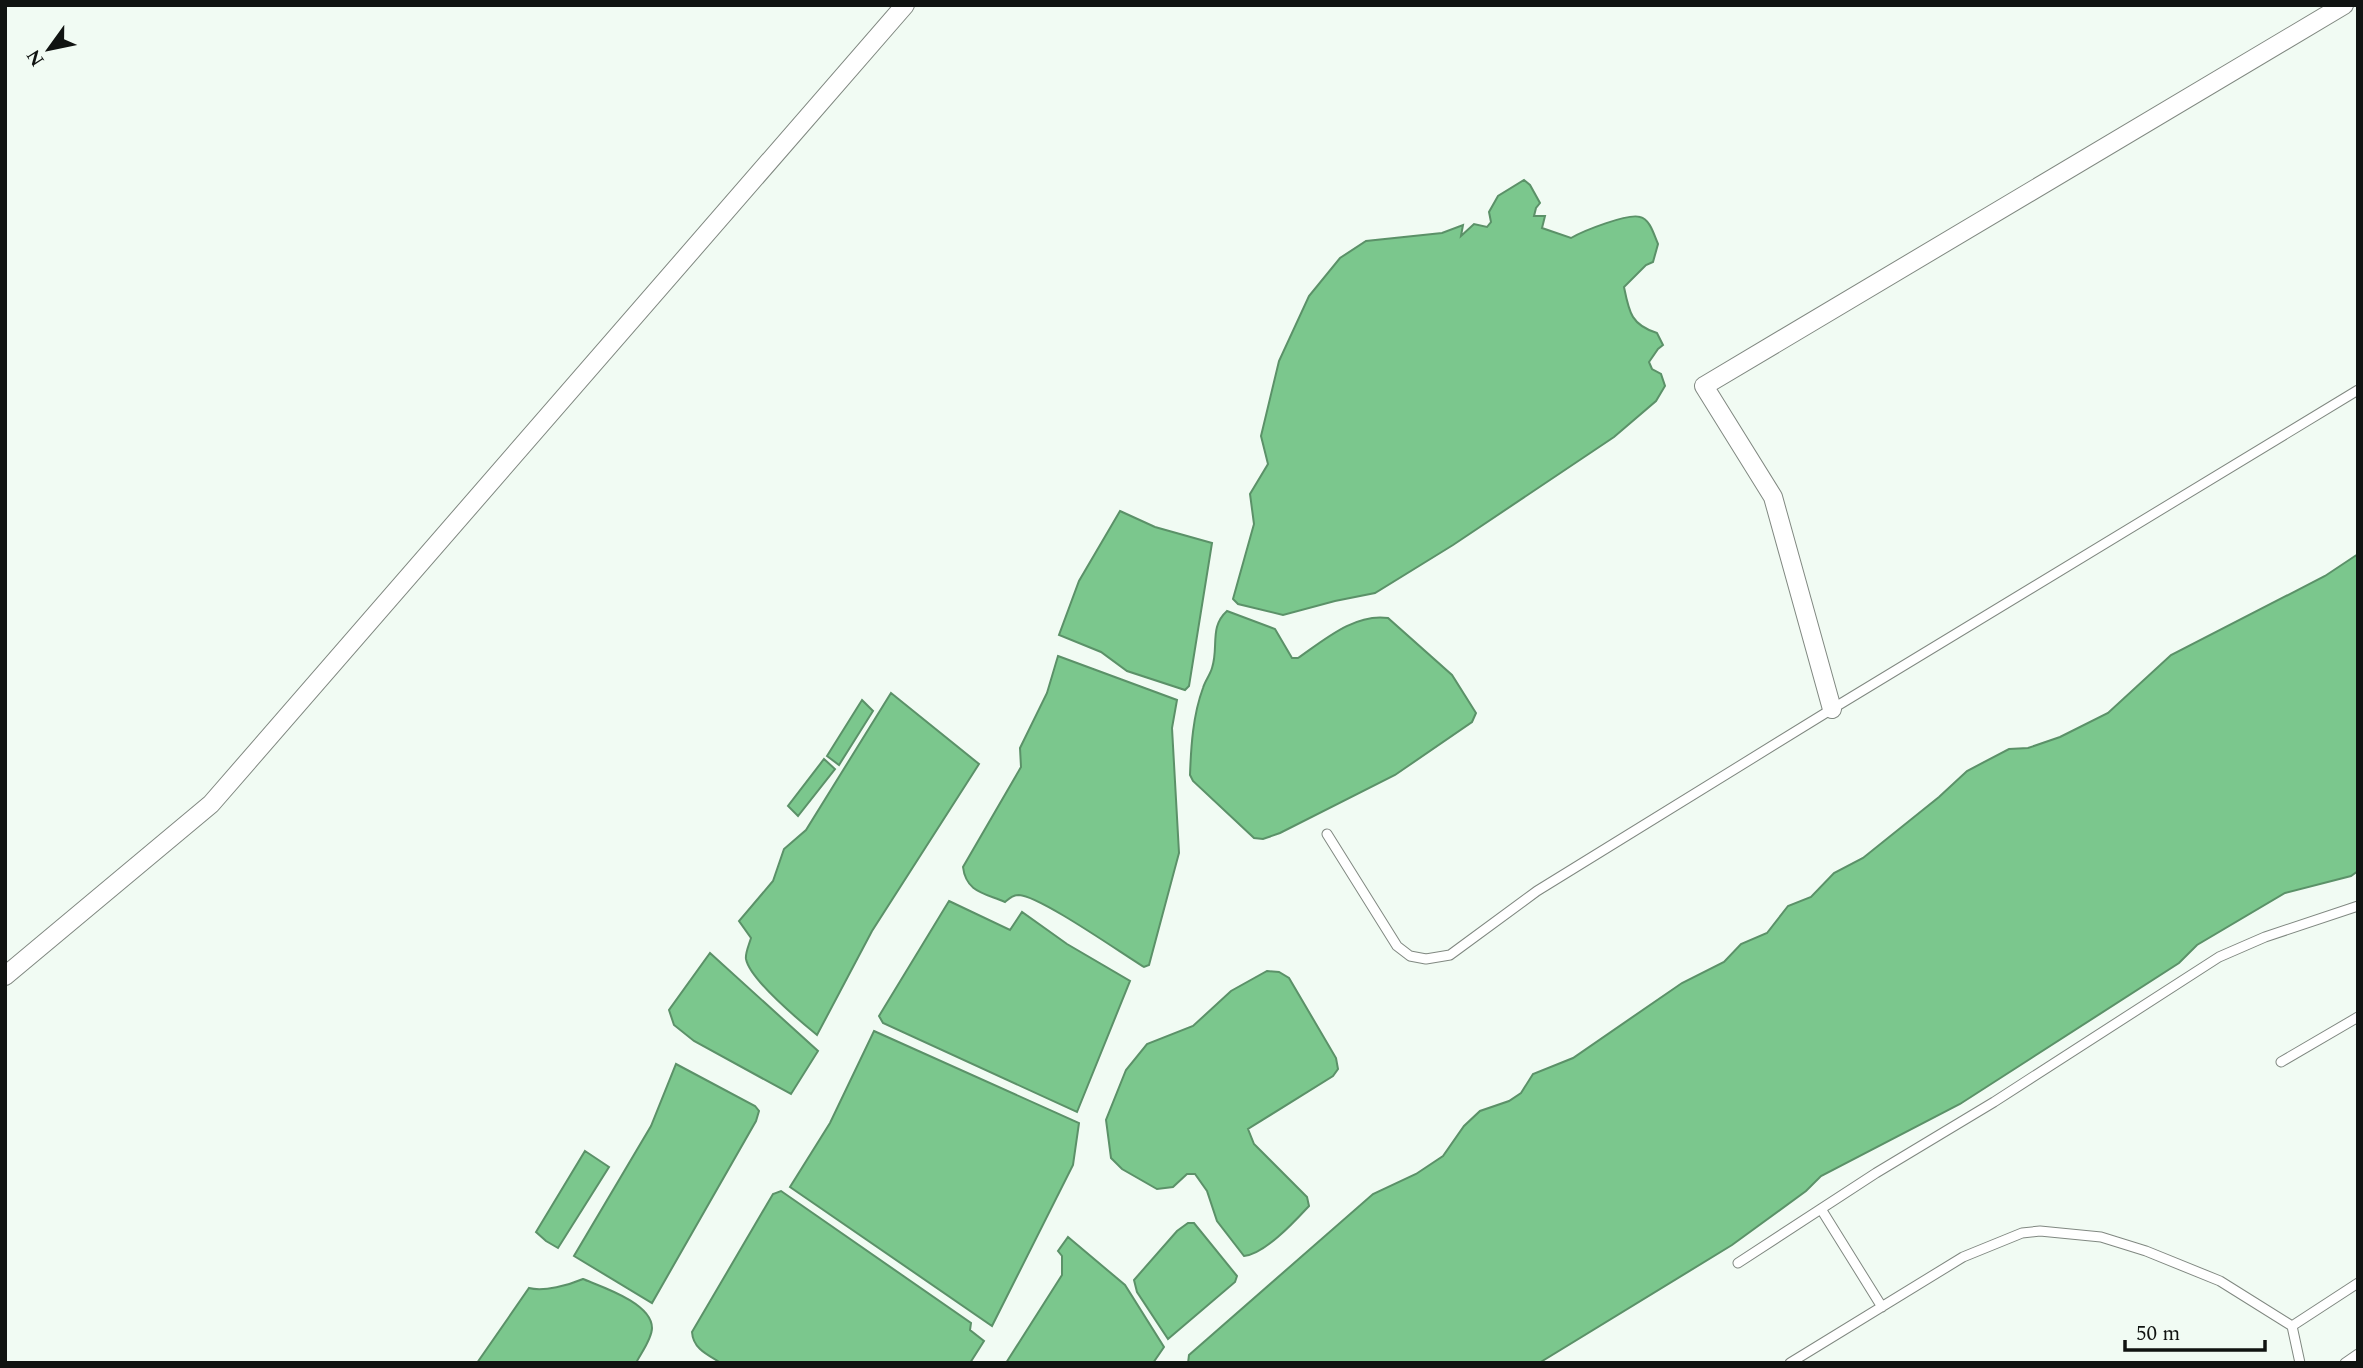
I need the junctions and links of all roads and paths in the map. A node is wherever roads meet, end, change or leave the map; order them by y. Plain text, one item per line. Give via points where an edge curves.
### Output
1 (905, 5) edge
2 (2344, 5) edge
3 (2358, 390) edge
4 (1832, 709) junction
5 (1327, 835) dead end
6 (2358, 906) edge
7 (5, 976) edge
8 (2358, 1017) edge
9 (2281, 1062) dead end
10 (1821, 1209) junction
11 (1738, 1263) dead end
12 (2358, 1283) edge
13 (1882, 1307) junction
14 (2292, 1326) junction
15 (2358, 1354) edge
16 (1790, 1363) edge
17 (2300, 1363) edge
18 (2345, 1363) edge

1 - 7 street via 211,804
2 - 4 street via 1704,386 1773,497
3 - 4 lane
4 - 5 lane via 1537,891 1450,955 1426,959 1410,956 1397,946
6 - 10 lane via 2219,957
8 - 9 lane
10 - 11 lane
10 - 13 lane
12 - 14 lane
13 - 14 lane via 1996,1242 2022,1233 2057,1231 2101,1237 2146,1251 2220,1281
13 - 16 lane
14 - 17 lane
15 - 18 lane

